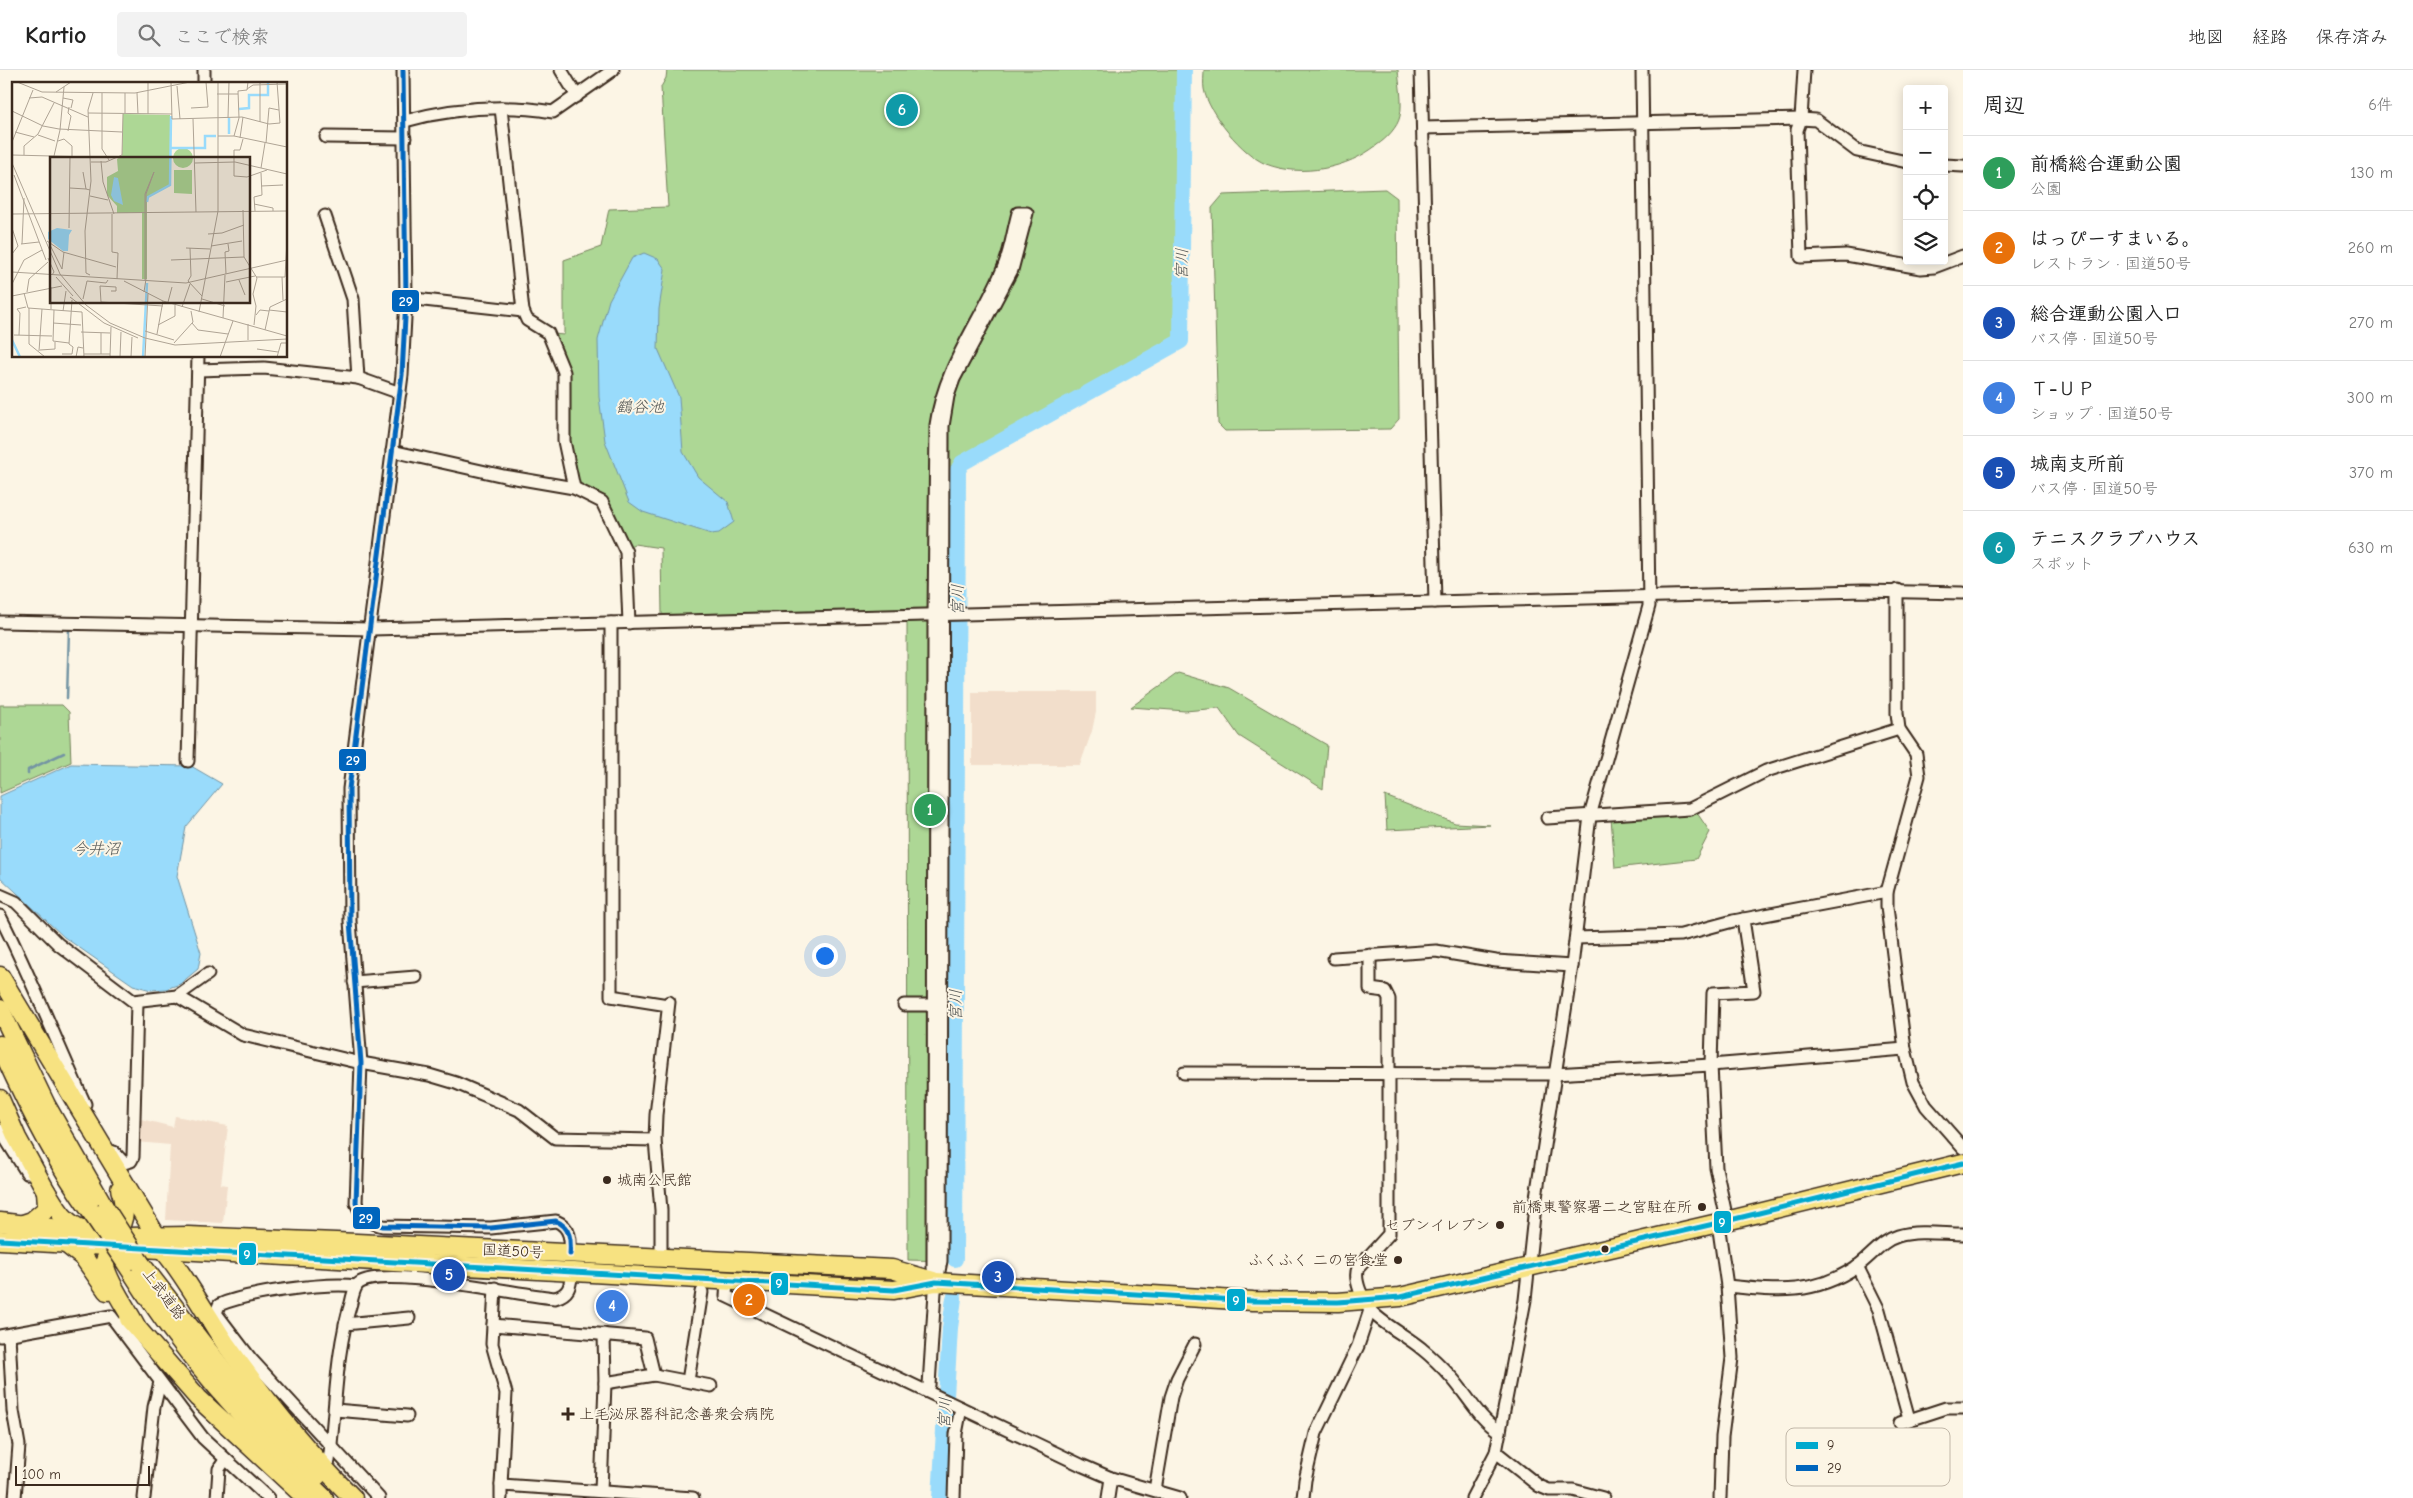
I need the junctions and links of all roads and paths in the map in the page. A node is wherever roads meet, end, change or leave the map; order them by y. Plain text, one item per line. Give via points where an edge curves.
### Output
1 (403, 70) edge
2 (561, 70) edge
3 (612, 70) edge
4 (1421, 70) edge
5 (1642, 70) edge
6 (1804, 70) edge
7 (577, 96) junction
8 (500, 108) junction
9 (1801, 119) junction
10 (405, 121) junction
11 (1642, 123) junction
12 (1423, 128) junction
13 (326, 137) dead end
14 (405, 138) junction
15 (1903, 161) edge
16 (1948, 165) edge
17 (1963, 166) edge
18 (326, 216) dead end
19 (1963, 256) edge
20 (406, 298) junction
21 (523, 311) junction
22 (198, 358) edge
23 (198, 370) junction
24 (358, 378) junction
25 (400, 393) junction
26 (392, 451) junction
27 (574, 488) junction
28 (1897, 590) junction
29 (1963, 593) edge
30 (1650, 597) junction
31 (1435, 602) junction
32 (942, 615) junction
33 (0, 622) edge
34 (611, 623) junction
35 (629, 623) junction
36 (190, 626) junction
37 (372, 629) junction
38 (1900, 729) junction
39 (188, 761) dead end
40 (1590, 816) junction
41 (1547, 818) dead end
42 (1887, 892) junction
43 (0, 895) edge
44 (0, 916) edge
45 (1744, 919) junction
46 (1576, 938) junction
47 (1370, 955) junction
48 (1334, 958) dead end
49 (1572, 966) junction
50 (208, 974) dead end
51 (0, 976) edge
52 (416, 977) dead end
53 (354, 982) junction
54 (177, 996) junction
55 (136, 1002) junction
56 (904, 1005) dead end
57 (938, 1005) junction
58 (0, 1009) edge
59 (0, 1045) edge
60 (1905, 1049) junction
61 (361, 1063) junction
62 (1711, 1065) junction
63 (1184, 1073) dead end
64 (1389, 1074) junction
65 (1554, 1074) junction
66 (0, 1098) edge
67 (89, 1118) junction
68 (0, 1130) edge
69 (655, 1140) junction
70 (1963, 1148) edge
71 (108, 1156) junction
72 (1963, 1163) edge
73 (35, 1170) junction
74 (46, 1191) junction
75 (98, 1210) junction
76 (0, 1222) edge
77 (1723, 1222) junction
78 (23, 1224) junction
79 (1963, 1234) edge
80 (110, 1239) junction
81 (0, 1240) edge
82 (66, 1244) junction
83 (160, 1244) junction
84 (219, 1252) junction
85 (570, 1254) junction
86 (661, 1259) junction
87 (133, 1264) junction
88 (1527, 1266) junction
89 (1857, 1266) junction
90 (572, 1273) junction
91 (727, 1280) junction
92 (936, 1282) junction
93 (356, 1286) junction
94 (1727, 1286) junction
95 (189, 1288) junction
96 (495, 1288) junction
97 (702, 1292) dead end
98 (1368, 1305) junction
99 (409, 1318) dead end
100 (345, 1324) junction
101 (493, 1325) junction
102 (137, 1328) junction
103 (604, 1334) junction
104 (5, 1336) edge
105 (1195, 1344) dead end
106 (654, 1374) junction
107 (688, 1381) junction
108 (160, 1382) junction
109 (605, 1383) junction
110 (711, 1386) dead end
111 (931, 1393) junction
112 (957, 1406) junction
113 (1963, 1408) edge
114 (334, 1410) junction
115 (406, 1416) dead end
116 (1500, 1432) junction
117 (331, 1447) junction
118 (1496, 1452) junction
119 (225, 1460) junction
120 (330, 1462) dead end
121 (1111, 1478) junction
122 (501, 1485) junction
123 (1155, 1490) junction
124 (601, 1491) junction
125 (15, 1498) edge
126 (144, 1498) edge
127 (217, 1498) edge
128 (268, 1498) edge
129 (306, 1498) edge
130 (324, 1498) edge
131 (338, 1498) edge
132 (352, 1498) edge
133 (379, 1498) edge
134 (501, 1498) edge
135 (693, 1498) edge
136 (954, 1498) edge
137 (1108, 1498) edge
138 (1180, 1498) edge
139 (1302, 1498) edge
140 (1472, 1498) edge
141 (1603, 1498) edge
142 (1720, 1498) edge

1 - 10 street
2 - 7 street
3 - 7 street
4 - 12 street
5 - 11 street
6 - 9 street
7 - 8 street via 554,112
8 - 10 street via 442,111
8 - 21 street
9 - 11 street
9 - 15 street via 1816,120 1857,151
9 - 19 street via 1797,130 1801,257 1846,256 1921,268 1934,267
10 - 14 street
11 - 12 street
11 - 30 street
12 - 31 street
13 - 14 street
14 - 20 street
16 - 17 street
18 - 24 street via 353,299
20 - 21 street
20 - 25 street
21 - 27 street via 527,320 548,333 564,372 564,441
22 - 23 street
23 - 24 street via 264,368
23 - 36 street
24 - 25 street
25 - 26 street
26 - 27 street
26 - 37 street
27 - 35 street via 602,502 626,552
28 - 29 street
28 - 30 street
28 - 38 street via 1897,713
30 - 31 street
30 - 40 street
31 - 32 street
32 - 32 street via 935,435 939,405 948,376 1004,267 1018,214 1027,214 1012,270 948,396 942,441
32 - 35 street
32 - 57 street
33 - 36 street
34 - 35 street
34 - 37 street
34 - 69 street via 611,996 669,1003
36 - 37 street
36 - 39 street
37 - 53 street via 349,789
38 - 40 street via 1766,771 1690,809
38 - 42 street via 1916,754 1919,776
40 - 41 street
40 - 46 street
42 - 45 street
42 - 60 street
43 - 55 street via 16,902 58,944
44 - 67 street via 31,978
45 - 46 street via 1681,934
45 - 62 street via 1754,991 1713,993
46 - 49 street
47 - 48 street
47 - 49 street via 1436,951 1496,961
47 - 64 street via 1370,989 1389,995
49 - 65 street
50 - 54 street
51 - 67 highway
52 - 53 street
53 - 61 street
54 - 55 street
54 - 61 street via 243,1035
55 - 67 street via 132,1161 124,1163 118,1158
56 - 57 street
57 - 92 street via 941,1261
58 - 75 highway, 上武道路
59 - 75 highway, 上武道路 via 75,1189
60 - 62 street
60 - 70 street via 1913,1082 1921,1098
61 - 69 street via 429,1074 482,1092 519,1110 555,1138
61 - 85 street via 356,1203 370,1223 413,1228 492,1228 556,1221 567,1229 571,1237
62 - 65 street
62 - 77 street via 1716,1168
63 - 64 street
64 - 65 street
64 - 98 street via 1389,1234 1356,1273
65 - 88 street
66 - 73 highway
67 - 71 highway
68 - 73 street via 27,1173
69 - 86 street
71 - 80 highway via 107,1162 125,1209 122,1224
71 - 83 highway
72 - 77 highway, 国道50号
73 - 74 highway
74 - 78 highway via 44,1211
74 - 80 highway via 61,1215 73,1226
75 - 87 highway, 上武道路, bridge
76 - 78 highway, 国道50号
77 - 88 highway, 国道50号
77 - 94 street
78 - 80 highway, 国道50号
79 - 89 street via 1900,1235 1884,1243
80 - 82 highway, 国道50号
80 - 83 highway, 国道50号
80 - 102 highway via 106,1271
81 - 82 highway, 国道50号
82 - 102 highway via 84,1258
83 - 84 highway, 国道50号
83 - 85 highway, 国道50号 via 198,1236
83 - 95 highway
84 - 90 highway, 国道50号
84 - 95 highway via 203,1256 192,1264
85 - 86 highway, 国道50号
86 - 92 highway, 国道50号 via 892,1269
87 - 130 highway, 上武道路 via 170,1330 217,1389
87 - 131 highway, 上武道路 via 234,1384
88 - 98 highway, 国道50号
88 - 116 street via 1525,1300
89 - 94 street via 1811,1288 1775,1291
89 - 113 street via 1879,1310 1905,1421 1946,1408
90 - 91 highway, 国道50号
90 - 96 street via 570,1287 564,1295 555,1298
91 - 92 highway, 国道50号 via 894,1290
91 - 111 street via 726,1296
92 - 98 highway, 国道50号
92 - 111 street
93 - 96 street via 363,1280 376,1278
93 - 100 street
93 - 117 street via 339,1284 242,1297 219,1305 216,1310 245,1352
94 - 142 street via 1732,1358 1722,1437
95 - 132 highway via 268,1400
96 - 101 street
97 - 107 street
98 - 116 street via 1422,1348 1451,1377 1476,1410
98 - 139 street via 1358,1346 1316,1433
99 - 100 street
100 - 114 street
101 - 103 street
101 - 122 street via 492,1344 506,1393
102 - 129 highway via 198,1398
103 - 106 street via 645,1338
103 - 109 street
104 - 108 street via 108,1315
104 - 125 street via 20,1445
105 - 123 street via 1171,1397
106 - 107 street
106 - 109 street
107 - 110 street
108 - 119 street
108 - 126 street via 154,1407
109 - 124 street
111 - 112 street
112 - 121 street
112 - 136 street
114 - 115 street
114 - 117 street
116 - 118 street
117 - 120 street
117 - 133 street
118 - 140 street
118 - 141 street via 1539,1486
119 - 127 street via 219,1469
119 - 128 street
121 - 123 street
121 - 137 street
122 - 124 street
122 - 134 street
123 - 138 street
124 - 135 street

